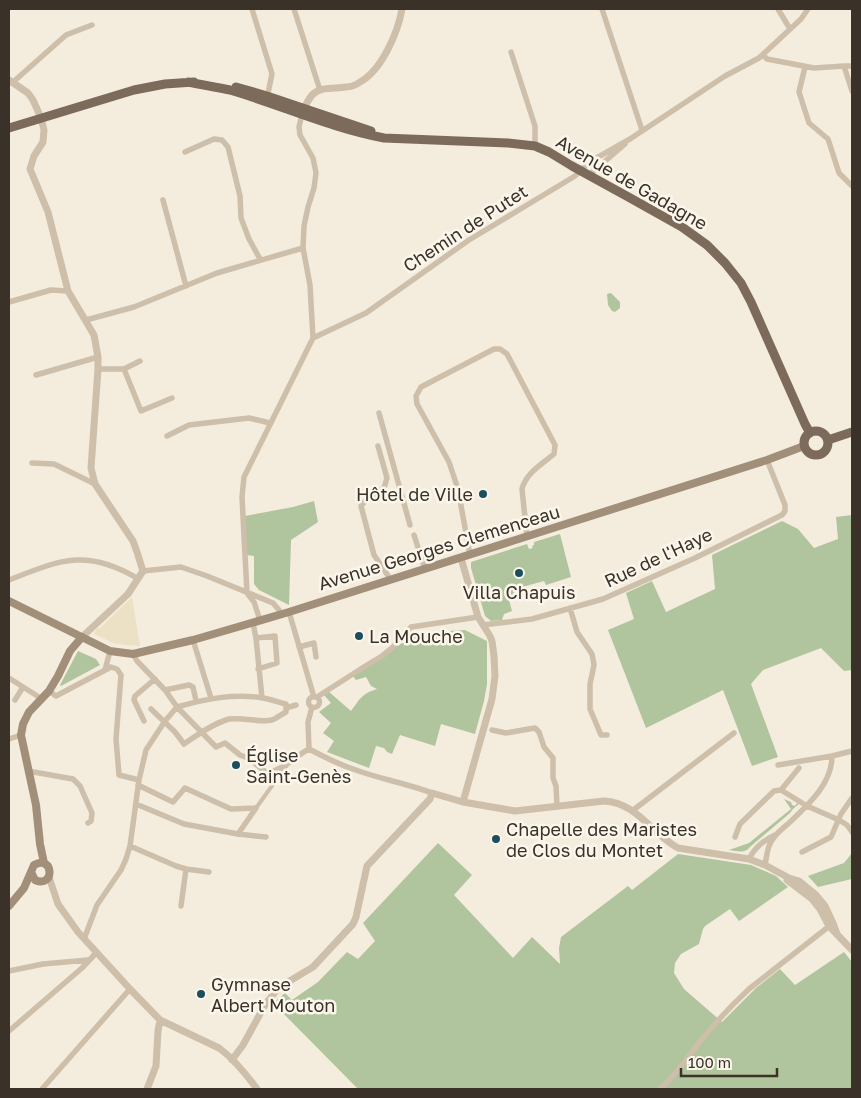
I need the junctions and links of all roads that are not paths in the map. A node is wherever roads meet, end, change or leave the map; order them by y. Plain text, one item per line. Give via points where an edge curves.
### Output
1 (252, 9) edge
2 (294, 9) edge
3 (402, 9) edge
4 (602, 9) edge
5 (778, 9) edge
6 (808, 9) edge
7 (92, 25) dead end
8 (790, 29) junction
9 (511, 52) dead end
10 (762, 55) junction
11 (844, 66) junction
12 (852, 66) edge
13 (805, 67) junction
14 (11, 83) edge
15 (320, 90) junction
16 (852, 91) edge
17 (266, 99) junction
18 (303, 111) junction
19 (41, 118) junction
20 (9, 128) edge
21 (642, 130) junction
22 (630, 139) junction
23 (535, 146) junction
24 (185, 152) dead end
25 (584, 173) junction
26 (852, 186) edge
27 (163, 200) dead end
28 (303, 248) junction
29 (260, 260) junction
30 (186, 286) junction
31 (68, 290) junction
32 (9, 302) edge
33 (86, 320) junction
34 (313, 338) junction
35 (98, 357) junction
36 (140, 361) dead end
37 (98, 369) junction
38 (124, 370) junction
39 (36, 375) dead end
40 (172, 398) dead end
41 (379, 413) dead end
42 (270, 424) junction
43 (852, 432) edge
44 (810, 433) junction
45 (167, 436) dead end
46 (828, 440) junction
47 (378, 446) dead end
48 (804, 446) junction
49 (767, 460) junction
50 (32, 464) dead end
51 (95, 484) junction
52 (410, 525) dead end
53 (414, 535) dead end
54 (527, 536) junction
55 (470, 555) junction
56 (461, 558) junction
57 (425, 569) junction
58 (143, 571) junction
59 (137, 578) junction
60 (9, 580) edge
61 (391, 580) junction
62 (247, 593) junction
63 (9, 601) edge
64 (570, 608) junction
65 (289, 612) junction
66 (280, 614) junction
67 (478, 617) junction
68 (256, 622) junction
69 (483, 625) junction
70 (82, 637) junction
71 (256, 638) junction
72 (193, 640) junction
73 (299, 647) junction
74 (110, 651) junction
75 (133, 654) junction
76 (316, 657) dead end
77 (258, 669) junction
78 (104, 670) junction
79 (9, 678) edge
80 (155, 679) junction
81 (23, 687) junction
82 (165, 690) junction
83 (49, 691) junction
84 (315, 697) junction
85 (211, 698) junction
86 (262, 698) junction
87 (42, 699) junction
88 (15, 700) dead end
89 (196, 701) junction
90 (311, 705) junction
91 (177, 707) junction
92 (152, 709) dead end
93 (286, 710) junction
94 (144, 721) dead end
95 (164, 721) junction
96 (492, 730) dead end
97 (200, 732) junction
98 (734, 733) dead end
99 (607, 734) dead end
100 (21, 735) junction
101 (9, 739) edge
102 (310, 749) junction
103 (852, 751) edge
104 (832, 756) junction
105 (288, 764) junction
106 (778, 765) dead end
107 (799, 768) dead end
108 (28, 771) junction
109 (139, 783) junction
110 (781, 790) junction
111 (432, 793) junction
112 (852, 798) edge
113 (463, 802) junction
114 (136, 804) junction
115 (557, 806) junction
116 (807, 806) junction
117 (256, 808) junction
118 (632, 810) junction
119 (839, 820) junction
120 (88, 823) dead end
121 (852, 832) edge
122 (238, 834) junction
123 (777, 834) junction
124 (266, 837) dead end
125 (735, 837) dead end
126 (130, 846) junction
127 (802, 852) dead end
128 (749, 859) junction
129 (40, 863) junction
130 (765, 865) junction
131 (186, 869) junction
132 (31, 872) junction
133 (209, 872) dead end
134 (43, 880) junction
135 (24, 888) junction
136 (9, 906) edge
137 (181, 906) dead end
138 (831, 925) junction
139 (84, 939) junction
140 (852, 950) edge
141 (97, 952) junction
142 (88, 960) junction
143 (9, 971) edge
144 (130, 989) junction
145 (160, 1020) junction
146 (9, 1031) edge
147 (232, 1060) junction
148 (42, 1089) edge
149 (147, 1089) edge
150 (257, 1089) edge
151 (660, 1089) edge

1 - 17 street via 272,74
2 - 15 street
3 - 15 street via 394,35 368,77 348,87
4 - 21 street
5 - 8 street
6 - 8 street, Chemin de Putet
7 - 14 street via 66,35
8 - 10 street, Chemin de Putet
9 - 23 street, Avenue de Gadagne via 535,126
10 - 13 street via 767,59
10 - 21 street, Chemin de Putet
11 - 12 street
11 - 13 street
11 - 16 street
13 - 26 street via 799,92 808,123 828,140 839,173
14 - 19 street via 28,93
15 - 18 street via 312,95
17 - 18 main road, Avenue de Gadagne
17 - 19 main road, Avenue de Gadagne via 244,89 188,82 134,90
18 - 23 main road, Avenue de Gadagne via 396,138
18 - 28 street via 300,135 313,158 316,173 304,226
19 - 20 main road, Avenue de Gadagne
19 - 31 street via 44,142 30,169 48,212
21 - 22 street, Chemin de Putet
22 - 25 street, Chemin de Putet
22 - 25 street, Chemin de Putet via 600,156
23 - 25 main road, Avenue de Gadagne
24 - 29 street via 214,139 222,140 228,147 240,196 241,218
25 - 34 street, Chemin de Putet via 469,240 366,313
25 - 44 main road, Avenue de Gadagne via 682,227 725,263 751,302
27 - 30 street
28 - 29 street
28 - 34 street via 310,285
29 - 30 street
30 - 33 street via 134,307
31 - 32 street via 51,290
31 - 33 street
33 - 35 street via 94,335
34 - 42 street
35 - 37 street
35 - 39 street
36 - 38 street
37 - 38 street
37 - 51 street via 91,468
38 - 40 street via 140,411
41 - 52 street
42 - 45 street via 249,418 189,425
42 - 62 street via 244,478 242,498
43 - 46 main road
44 - 46 main road via 821,432
44 - 48 main road
46 - 48 main road via 826,450 816,456
47 - 61 street via 387,478 384,488 361,506 374,555
48 - 49 main road, Avenue Georges Clemenceau
49 - 54 main road, Avenue Georges Clemenceau
49 - 64 street, Rue de l'Haye via 785,506 786,511 782,515 603,599
50 - 51 street via 54,464
51 - 58 street via 133,541
53 - 57 street
54 - 55 main road, Avenue Georges Clemenceau
54 - 55 street via 523,484 554,454 555,446 507,354 494,349 421,387 416,396 417,404 449,462 458,489
55 - 56 main road, Avenue Georges Clemenceau
56 - 57 main road, Avenue Georges Clemenceau
56 - 67 street
57 - 61 main road, Avenue Georges Clemenceau
58 - 59 street
58 - 62 street via 181,567
59 - 60 street via 98,561 81,559 49,564
59 - 70 street via 128,594
61 - 65 main road, Avenue Georges Clemenceau
62 - 66 street via 273,603
62 - 68 street via 254,602
63 - 70 main road, Avenue Georges Clemenceau
64 - 69 street, Rue de l'Haye via 532,619
64 - 99 street via 577,632 592,654 590,709 601,735
65 - 66 main road, Avenue Georges Clemenceau
65 - 73 street
66 - 68 main road, Avenue Georges Clemenceau
67 - 69 street
67 - 84 street via 411,627 382,656
68 - 71 street
68 - 72 main road, Avenue Georges Clemenceau
69 - 113 street via 492,641 494,687
70 - 74 main road, Avenue Georges Clemenceau
70 - 83 main road via 70,651
71 - 77 street
71 - 77 street via 275,636 276,645 277,663
72 - 75 main road, Avenue Georges Clemenceau
72 - 85 street
73 - 76 street via 314,643
73 - 84 street
74 - 75 main road, Avenue Georges Clemenceau
74 - 78 street
75 - 80 street
77 - 86 street
78 - 83 street via 56,696
78 - 109 street via 111,667 121,675 116,739 119,775
79 - 81 street
80 - 82 street
80 - 94 street via 135,696
81 - 87 street
81 - 88 street
82 - 89 street via 190,685
82 - 91 street
83 - 87 main road
84 - 90 street via 310,699
84 - 90 street via 320,705
85 - 86 street
85 - 89 street
86 - 93 street via 286,704
87 - 100 main road via 29,712
89 - 91 street
90 - 93 street
90 - 102 street via 308,722
91 - 95 street
91 - 97 street
92 - 95 street
93 - 97 street via 274,719 227,720
95 - 97 street via 184,744
95 - 109 street via 146,750
96 - 115 street via 506,733 535,728 539,732 544,747 553,758
97 - 105 street via 216,748 225,743 268,773
98 - 118 street
100 - 101 street
100 - 108 main road
102 - 105 street
102 - 111 street via 353,769
103 - 104 street
104 - 106 street
104 - 116 street via 829,776
105 - 117 street
107 - 110 street
108 - 120 street via 73,780 80,786 92,813
108 - 129 main road via 36,805
109 - 114 street
109 - 117 street via 173,802 185,788 232,809
110 - 116 street
110 - 125 street via 768,795 740,824
111 - 113 street
111 - 147 street via 367,866 353,924 312,967 275,992
112 - 119 street
113 - 115 street via 514,811
114 - 122 street via 184,824
114 - 126 street
115 - 118 street via 607,801
116 - 119 street
116 - 123 street
117 - 122 street
118 - 128 street via 668,843 678,848
119 - 121 street
119 - 127 street via 831,837
122 - 124 street
123 - 128 street via 756,847
123 - 130 street via 769,847
126 - 131 street
126 - 139 street via 125,863 97,906
128 - 130 street
129 - 132 main road via 32,867
129 - 134 main road via 49,867 50,874
130 - 138 street via 812,891 825,906
131 - 133 street
131 - 137 street
132 - 134 main road via 33,878
132 - 135 main road
134 - 135 main road
134 - 139 street
135 - 136 main road
138 - 140 street
138 - 151 street via 736,1001
139 - 141 street
141 - 142 street
141 - 144 street
142 - 143 street
142 - 146 street
144 - 145 street
144 - 148 street
145 - 147 street via 218,1048
145 - 149 street via 156,1066
147 - 150 street

